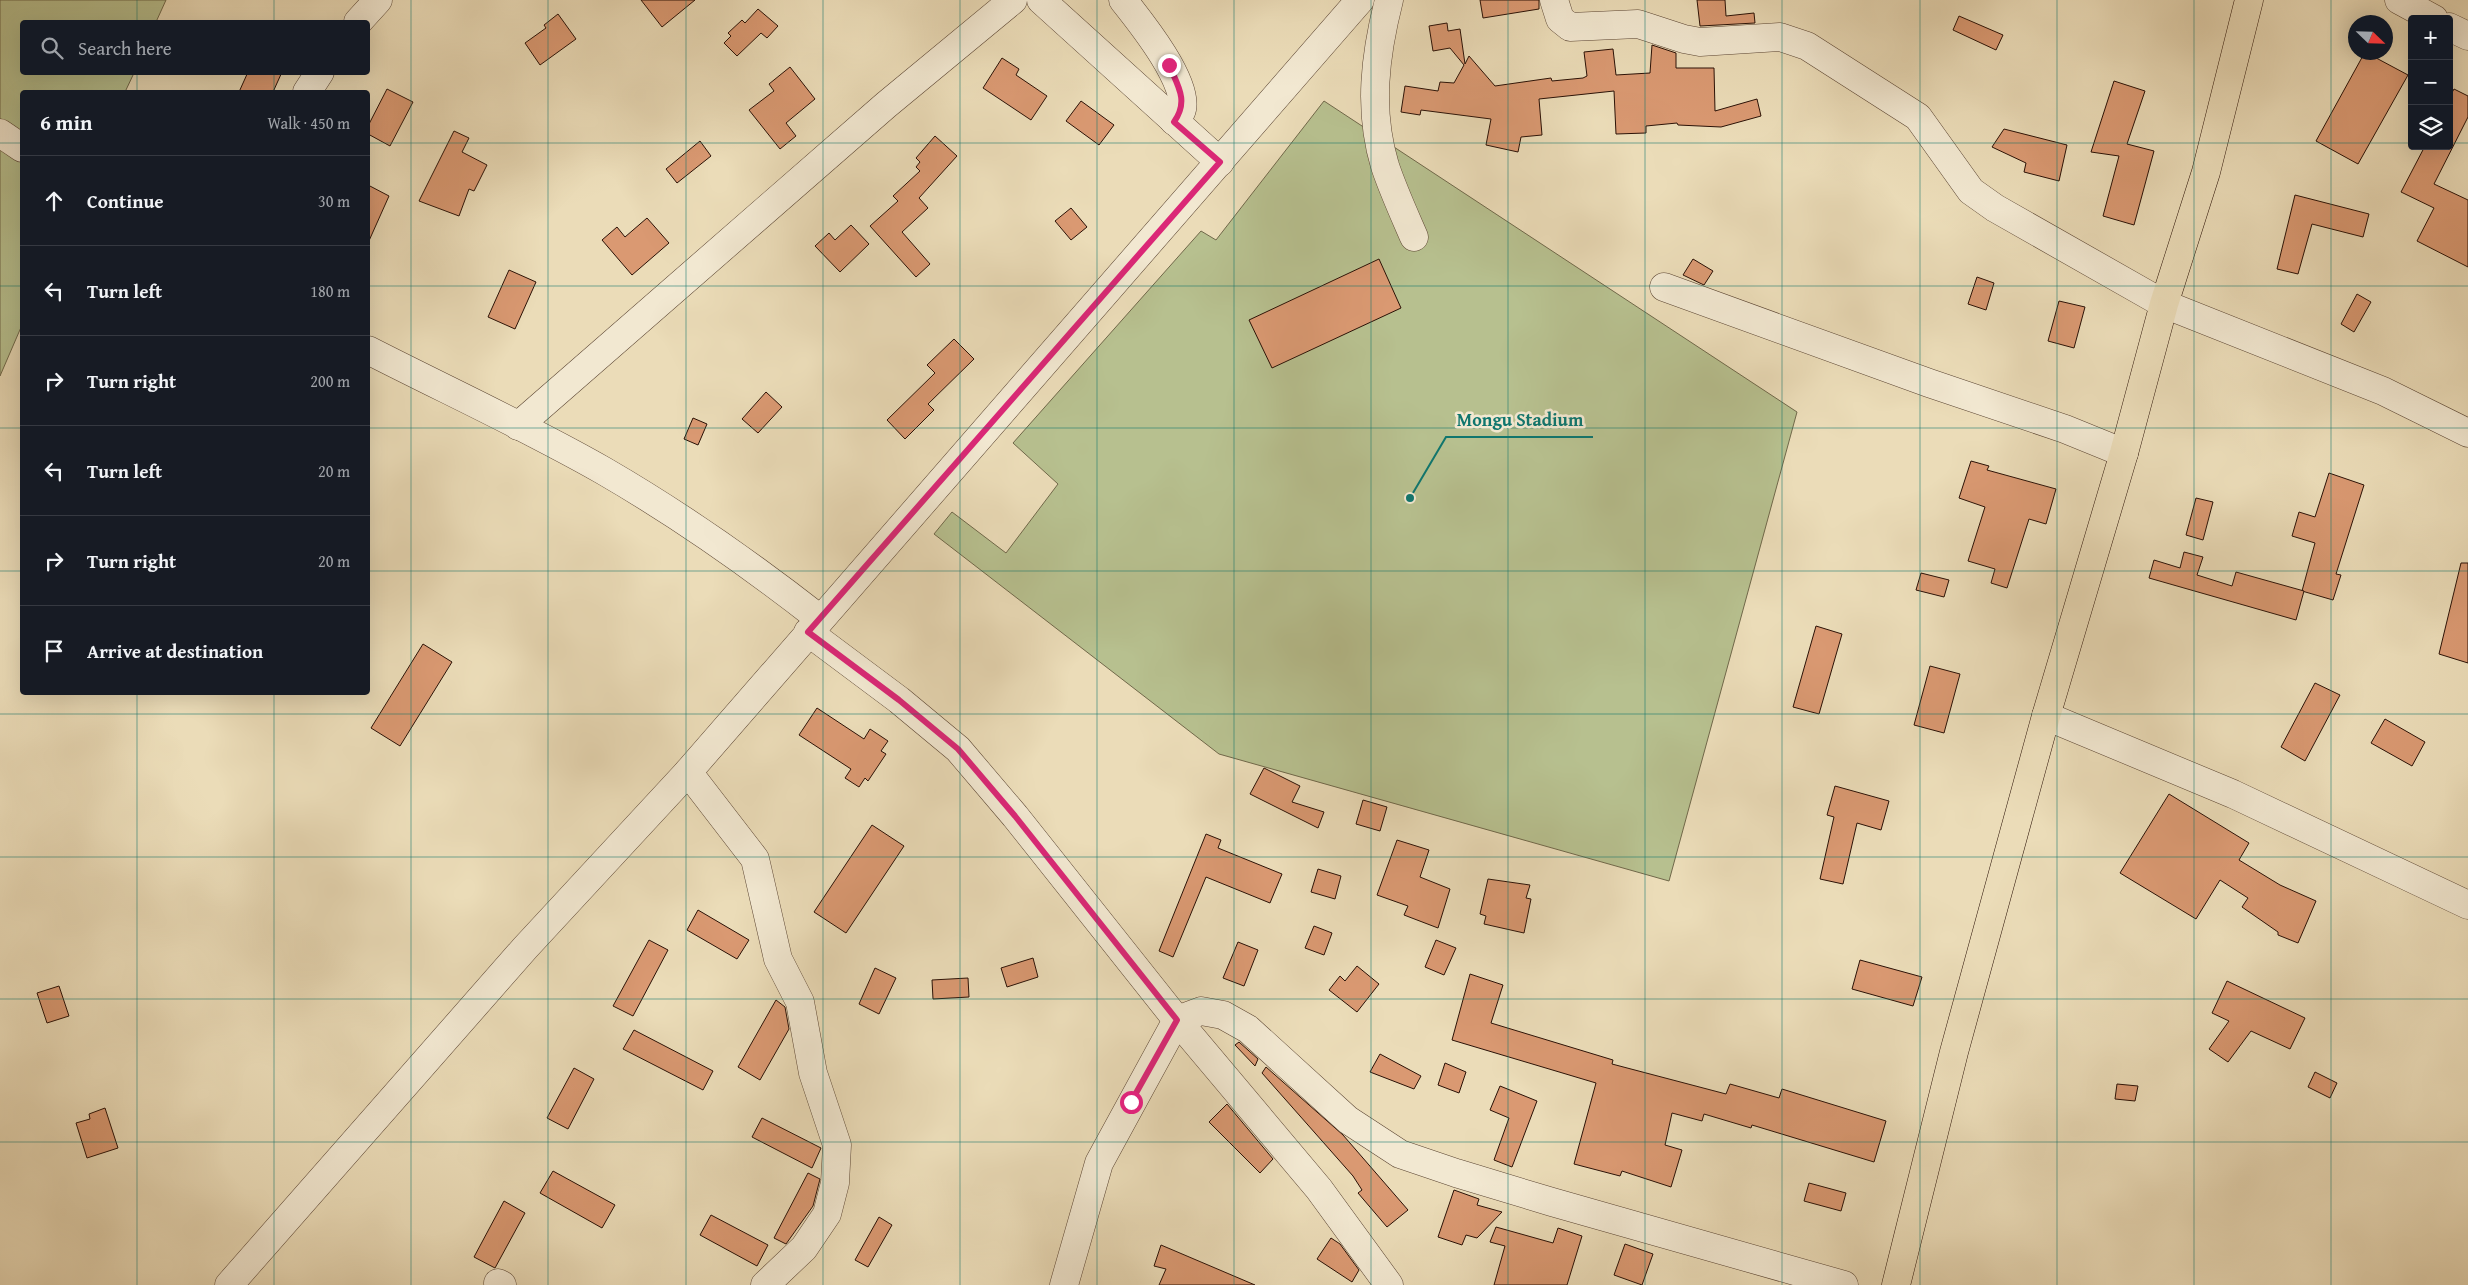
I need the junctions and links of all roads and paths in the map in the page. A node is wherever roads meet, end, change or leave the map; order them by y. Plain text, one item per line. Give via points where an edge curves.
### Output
1 (378, 0) edge
2 (1012, 0) edge
3 (1041, 0) edge
4 (1124, 0) edge
5 (1360, 0) edge
6 (1389, 0) edge
7 (1554, 0) edge
8 (2249, 0) edge
9 (2399, 0) edge
10 (2427, 15) edge
11 (360, 20) edge
12 (2453, 28) edge
13 (2468, 36) edge
14 (318, 75) edge
15 (308, 90) edge
16 (1174, 122) junction
17 (0, 133) edge
18 (20, 147) edge
19 (1220, 162) junction
20 (1414, 237) dead end
21 (1664, 287) dead end
22 (2164, 304) junction
23 (370, 351) edge
24 (518, 426) junction
25 (2468, 433) edge
26 (2124, 453) junction
27 (814, 626) junction
28 (2046, 716) junction
29 (688, 772) junction
30 (2468, 905) edge
31 (1177, 1020) junction
32 (229, 1285) edge
33 (765, 1285) edge
34 (1064, 1285) edge
35 (1389, 1285) edge
36 (1844, 1285) edge
37 (1896, 1285) edge

1 - 11 street
2 - 24 street via 886,105
3 - 16 street
4 - 16 street via 1150,34 1182,95 1182,111
5 - 19 street
6 - 20 street via 1375,66 1374,107 1385,166
7 - 22 street via 1560,19 1570,27 1638,24 1700,42 1780,37 1807,46 1918,117 1971,191 1995,208
8 - 22 main road via 2206,172
9 - 10 street
12 - 13 street
14 - 15 street
16 - 19 street
17 - 18 street
19 - 27 street
21 - 26 street via 2065,429
22 - 25 street via 2383,390
22 - 26 main road
23 - 24 street
24 - 27 street via 604,471 706,535 765,576
26 - 28 main road
27 - 29 street
27 - 31 street via 958,749
28 - 30 street via 2233,794
28 - 37 main road via 1954,1052
29 - 32 street via 525,948
29 - 33 street via 755,859 778,959 800,1002 812,1073 837,1145 835,1183 827,1214 804,1248
31 - 34 street via 1099,1163
31 - 35 street via 1319,1189
31 - 36 street via 1201,1011 1223,1015 1248,1029 1348,1120 1400,1154 1552,1202

